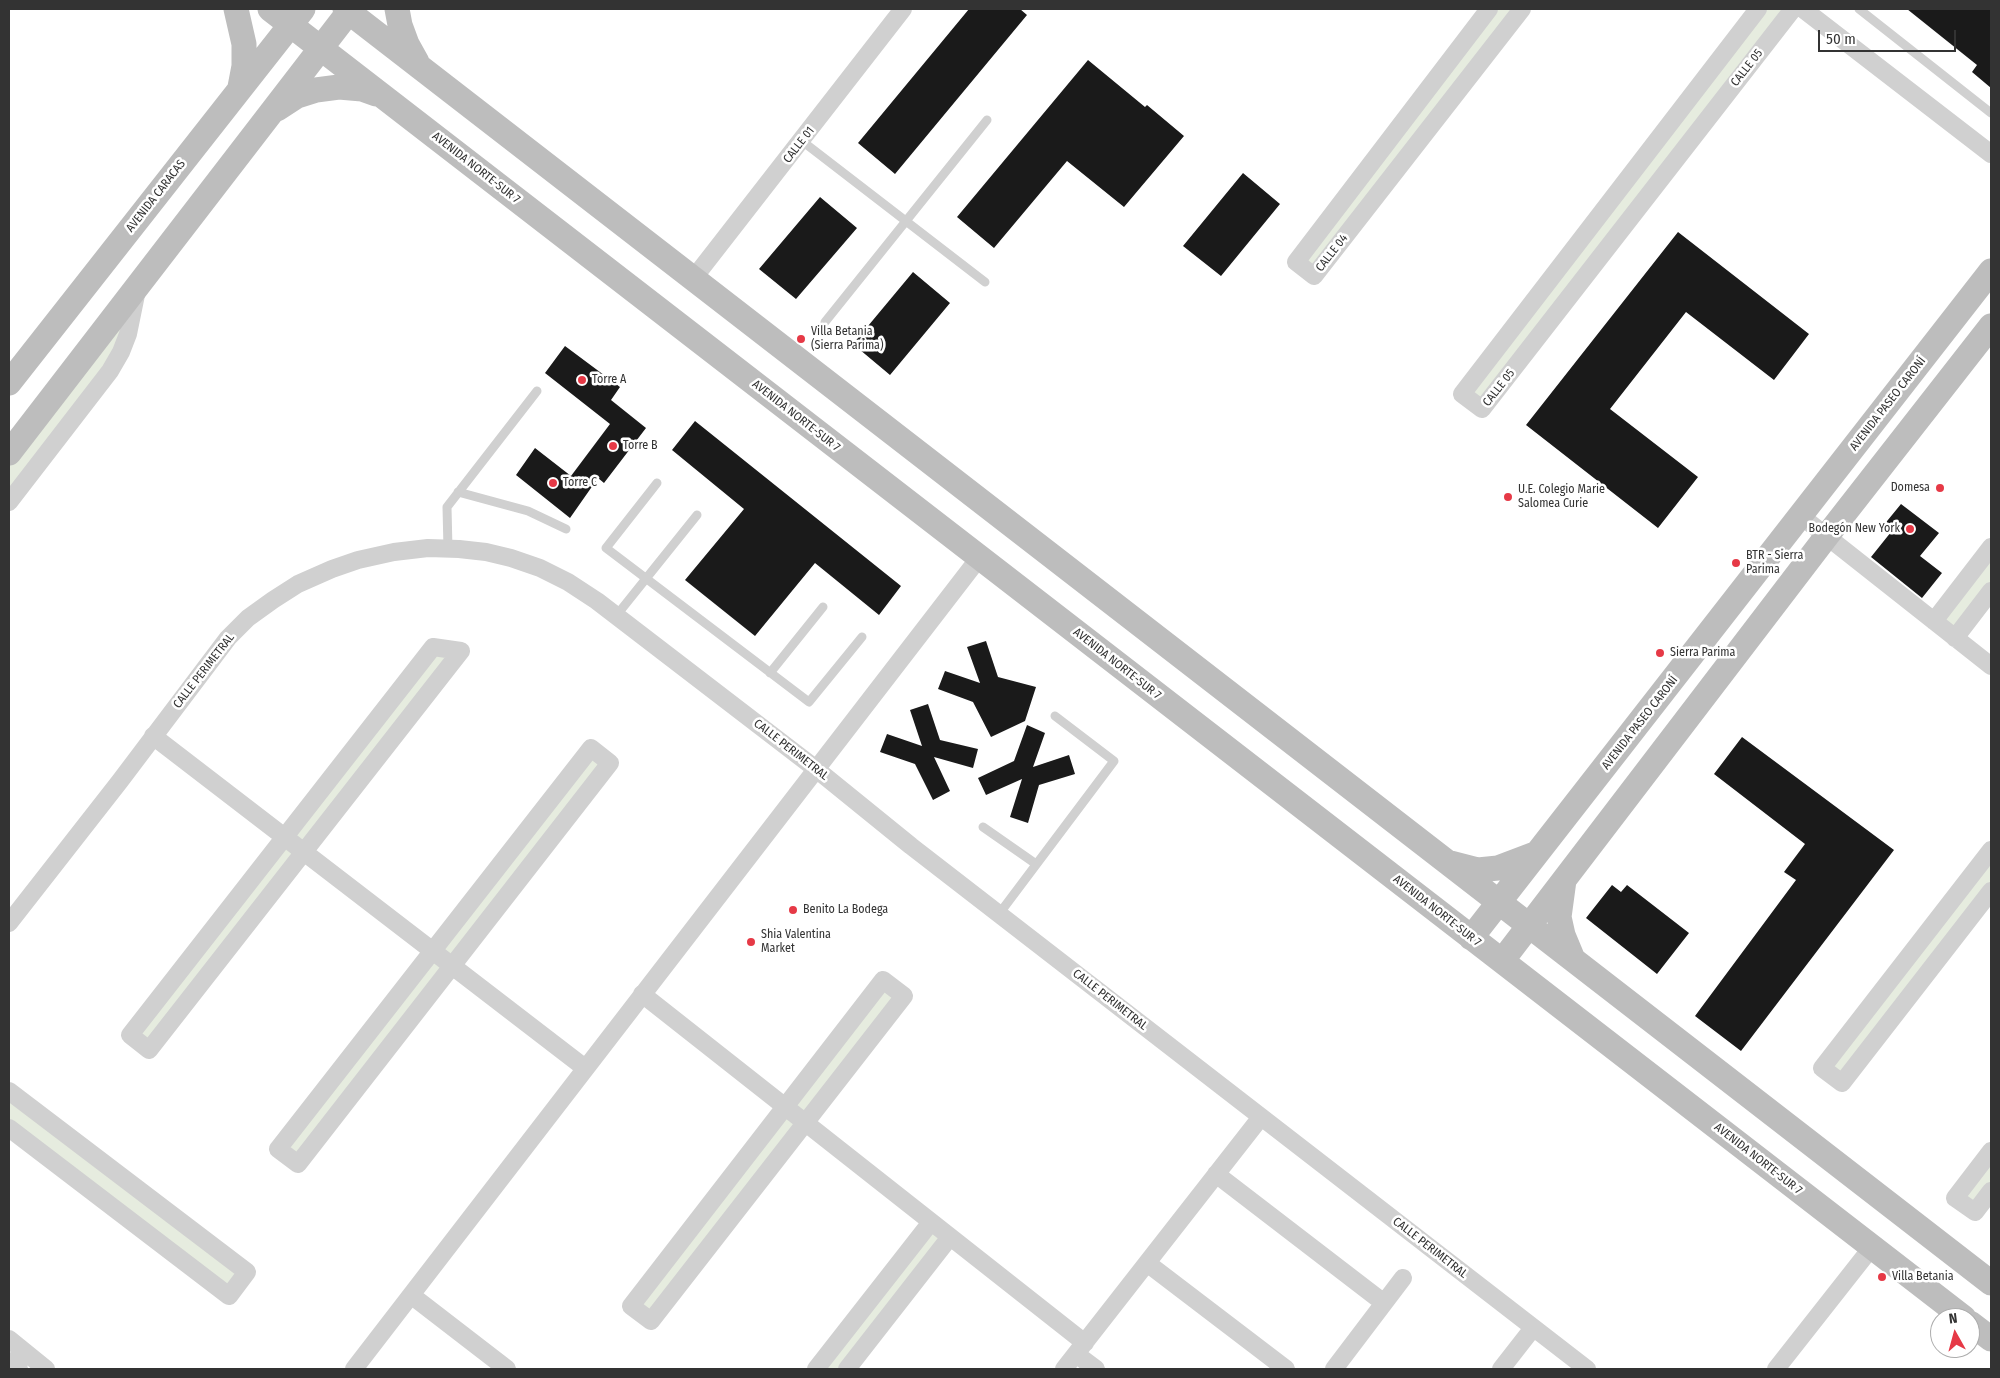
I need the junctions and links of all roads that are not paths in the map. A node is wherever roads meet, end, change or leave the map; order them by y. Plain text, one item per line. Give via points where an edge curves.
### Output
1 (236, 9) edge
2 (270, 9) edge
3 (397, 9) edge
4 (903, 9) edge
5 (1489, 9) edge
6 (1522, 9) edge
7 (1758, 9) edge
8 (1793, 9) edge
9 (1803, 9) edge
10 (1859, 9) edge
11 (348, 10) edge
12 (297, 17) edge
13 (321, 47) junction
14 (419, 67) junction
15 (239, 89) junction
16 (384, 97) junction
17 (1991, 113) edge
18 (269, 115) junction
19 (987, 120) dead end
20 (802, 141) junction
21 (1991, 154) edge
22 (906, 221) junction
23 (1991, 271) edge
24 (693, 280) junction
25 (985, 282) dead end
26 (138, 285) junction
27 (825, 322) dead end
28 (1991, 326) edge
29 (9, 383) edge
30 (537, 391) dead end
31 (9, 453) edge
32 (656, 483) dead end
33 (458, 492) junction
34 (9, 502) edge
35 (697, 515) dead end
36 (1802, 516) junction
37 (566, 529) dead end
38 (1826, 537) junction
39 (1991, 547) edge
40 (448, 548) junction
41 (979, 558) junction
42 (646, 578) junction
43 (1991, 591) edge
44 (823, 607) dead end
45 (616, 616) junction
46 (1934, 621) junction
47 (862, 637) dead end
48 (1955, 638) junction
49 (1991, 666) edge
50 (770, 673) junction
51 (1055, 716) dead end
52 (154, 736) junction
53 (816, 769) junction
54 (983, 827) dead end
55 (284, 836) junction
56 (1991, 850) edge
57 (304, 852) junction
58 (1538, 853) junction
59 (1443, 860) junction
60 (1036, 864) junction
61 (1564, 880) junction
62 (1991, 890) edge
63 (1499, 902) junction
64 (999, 914) junction
65 (9, 923) edge
66 (1529, 925) junction
67 (1471, 938) junction
68 (433, 950) junction
69 (1502, 961) junction
70 (1574, 961) junction
71 (453, 966) junction
72 (642, 994) junction
73 (585, 1068) junction
74 (9, 1091) edge
75 (785, 1107) junction
76 (1261, 1117) junction
77 (805, 1123) junction
78 (9, 1128) edge
79 (1991, 1151) edge
80 (91, 1154) junction
81 (1216, 1174) junction
82 (73, 1176) junction
83 (1991, 1191) edge
84 (930, 1222) junction
85 (950, 1237) junction
86 (1872, 1247) junction
87 (1147, 1263) junction
88 (1403, 1278) dead end
89 (1991, 1283) edge
90 (411, 1295) junction
91 (1384, 1303) junction
92 (1951, 1308) edge
93 (1533, 1328) junction
94 (1980, 1331) edge
95 (9, 1339) edge
96 (1991, 1339) edge
97 (1080, 1348) junction
98 (9, 1361) edge
99 (23, 1365) edge
100 (46, 1369) edge
101 (354, 1369) edge
102 (507, 1369) edge
103 (816, 1369) edge
104 (847, 1369) edge
105 (1064, 1369) edge
106 (1096, 1369) edge
107 (1286, 1369) edge
108 (1334, 1369) edge
109 (1501, 1369) edge
110 (1587, 1369) edge
111 (1776, 1369) edge

1 - 15 main road via 244,44
2 - 12 main road, AVENIDA NORTE-SUR 7
3 - 14 main road via 407,44
4 - 20 street, CALLE 01
5 - 6 street, CALLE 04 via 1296,262 1314,276
7 - 8 street, CALLE 05 via 1462,394 1482,409
9 - 21 street
10 - 17 lane
11 - 13 main road
11 - 14 main road
12 - 13 main road, AVENIDA NORTE-SUR 7
12 - 15 main road, AVENIDA CARACAS
13 - 16 main road, AVENIDA NORTE-SUR 7
13 - 18 main road
14 - 24 main road
15 - 29 main road, AVENIDA CARACAS
16 - 18 main road via 362,89 316,90 297,96
16 - 41 main road, AVENIDA NORTE-SUR 7
18 - 26 main road
19 - 22 lane
20 - 22 lane
20 - 24 street, CALLE 01
22 - 25 lane
22 - 27 lane
23 - 36 main road, AVENIDA PASEO CARONÍ
24 - 59 main road
26 - 31 main road
26 - 34 street via 128,334 110,371
28 - 38 main road
30 - 33 lane
32 - 42 lane via 606,548
33 - 37 lane via 528,511
33 - 40 lane via 447,506
35 - 42 lane
36 - 38 street
36 - 58 main road, AVENIDA PASEO CARONÍ
38 - 46 street
38 - 61 main road
39 - 46 street
40 - 45 street, CALLE PERIMETRAL via 486,552 540,568 568,582
40 - 52 street, CALLE PERIMETRAL via 394,552 358,560 298,584 248,618 228,638
41 - 53 street
41 - 67 main road, AVENIDA NORTE-SUR 7
42 - 45 lane
42 - 50 lane
43 - 48 street
44 - 50 lane
45 - 53 street, CALLE PERIMETRAL
46 - 48 street
47 - 50 lane via 809,702
48 - 49 street
51 - 60 lane via 1114,761
52 - 55 street
52 - 65 street, CALLE PERIMETRAL
53 - 64 street, CALLE PERIMETRAL
53 - 72 street
54 - 60 lane
55 - 57 street
55 - 57 street via 433,647 461,651
55 - 57 street via 130,1035 150,1050
56 - 62 street via 1822,1068 1842,1083
57 - 68 street
58 - 59 main road via 1516,863 1478,870
58 - 63 main road, AVENIDA PASEO CARONÍ
59 - 63 main road
60 - 64 lane
61 - 66 main road
61 - 70 main road via 1559,917 1562,935
63 - 66 main road
63 - 67 main road, AVENIDA PASEO CARONÍ
64 - 76 street, CALLE PERIMETRAL
66 - 69 main road
66 - 70 main road
67 - 69 main road, AVENIDA NORTE-SUR 7
68 - 71 street
68 - 71 street via 278,1149 298,1164
68 - 71 street via 591,748 610,763
69 - 86 main road, AVENIDA NORTE-SUR 7
70 - 89 main road
71 - 73 street
72 - 73 street
72 - 75 street
73 - 90 street
74 - 80 street
75 - 77 street
75 - 77 street via 883,980 904,996
75 - 77 street via 631,1306 650,1321
76 - 81 street
76 - 93 street, CALLE PERIMETRAL
77 - 84 street
78 - 82 street
79 - 83 street via 1954,1198 1974,1212
80 - 82 street
80 - 82 street via 247,1272 229,1296
81 - 87 street
81 - 91 street
84 - 85 street
84 - 103 street
85 - 97 street
85 - 104 street
86 - 92 main road, AVENIDA NORTE-SUR 7
86 - 111 street
87 - 97 street
87 - 107 street
88 - 91 street
90 - 101 street
90 - 102 street
91 - 108 street
93 - 109 street
93 - 110 street, CALLE PERIMETRAL
94 - 96 main road
95 - 99 street
97 - 105 street
97 - 106 street
98 - 99 street
99 - 100 street

